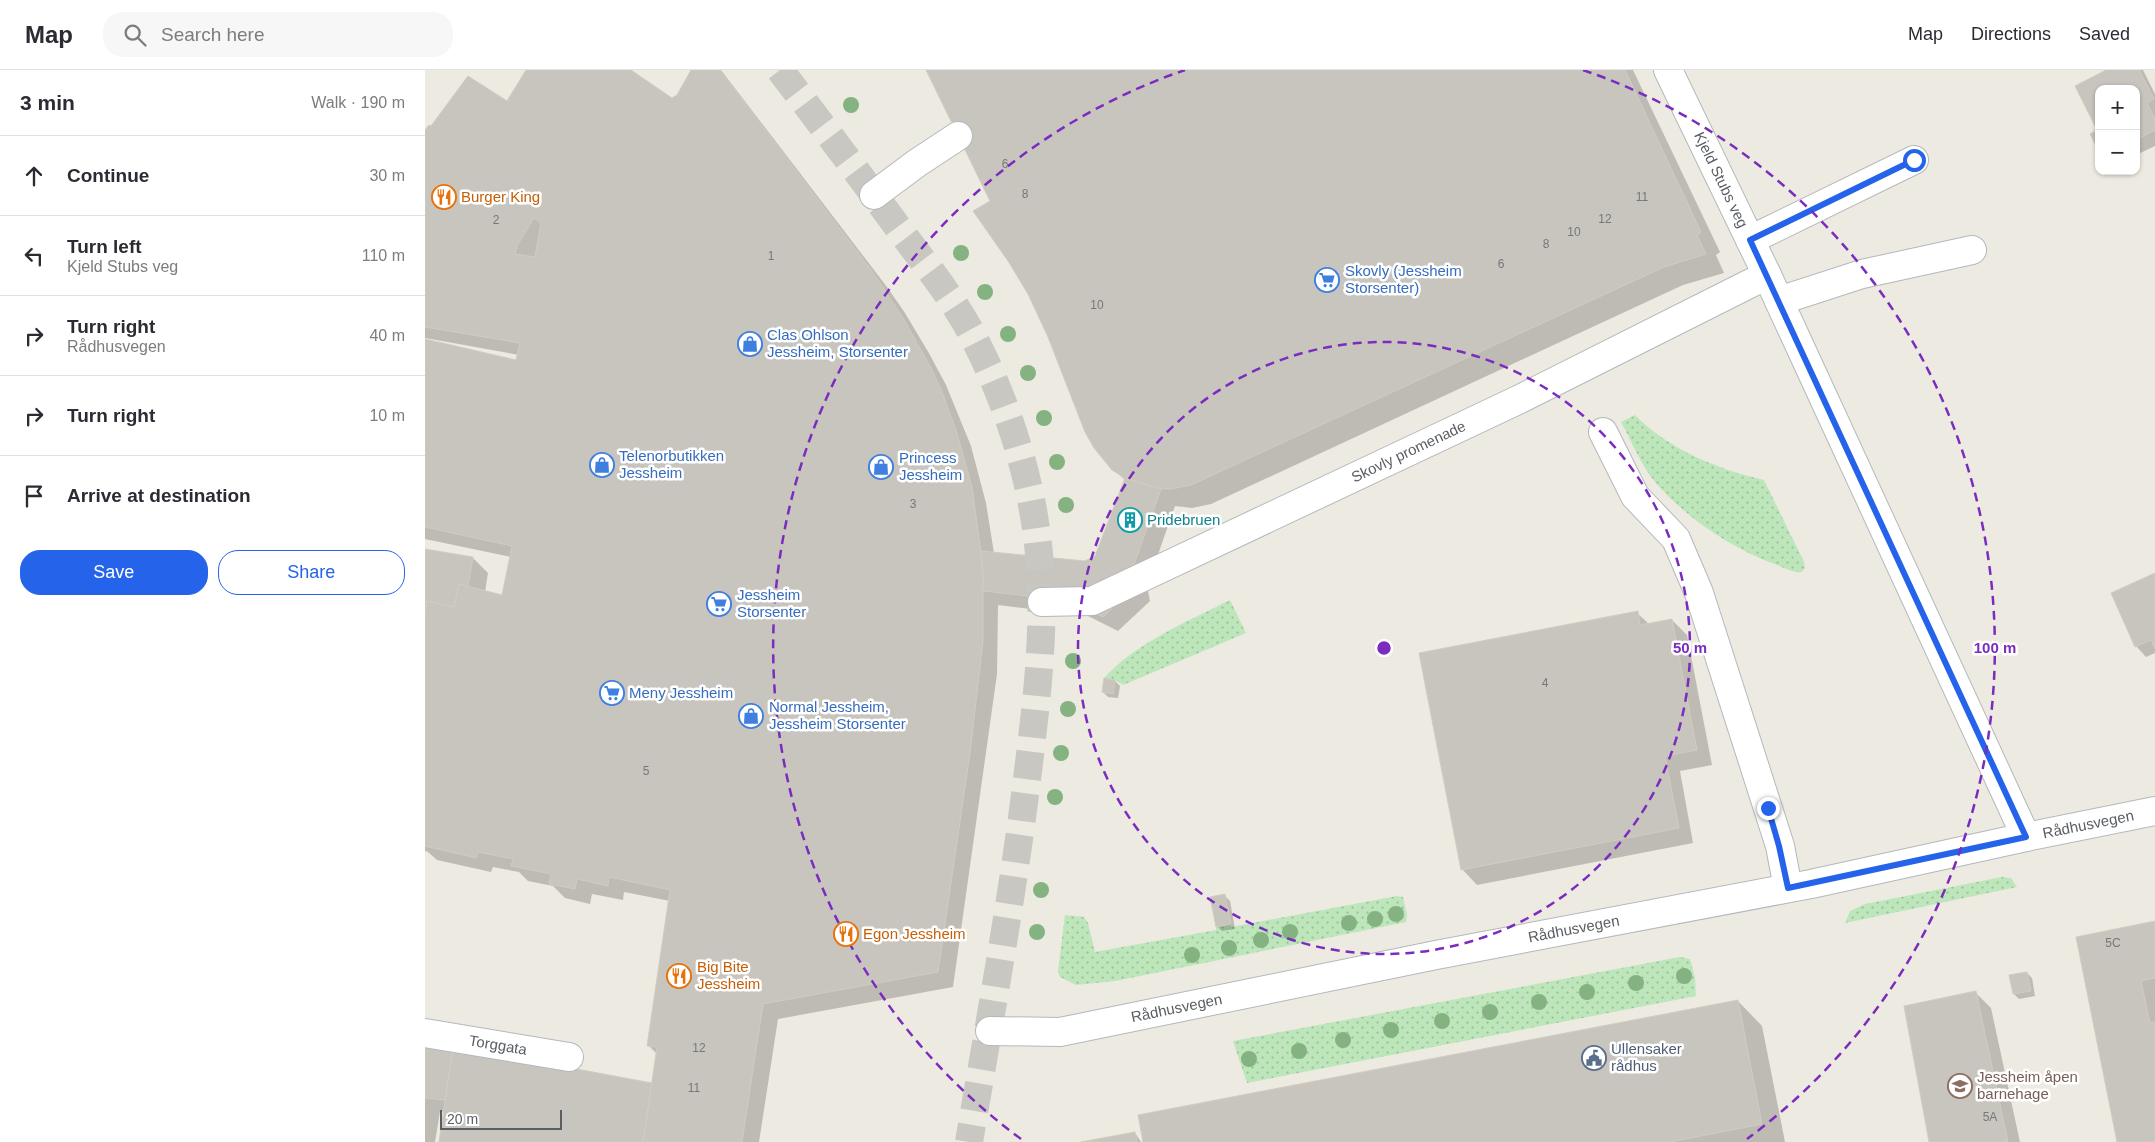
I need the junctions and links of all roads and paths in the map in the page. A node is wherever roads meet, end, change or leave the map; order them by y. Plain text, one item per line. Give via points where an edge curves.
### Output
1 (1668, 70) edge
2 (959, 136) dead end
3 (1914, 160) dead end
4 (874, 195) dead end
5 (1750, 240) junction
6 (1972, 250) dead end
7 (1767, 275) junction
8 (1779, 301) junction
9 (1603, 432) dead end
10 (1042, 602) dead end
11 (2155, 811) edge
12 (2026, 837) junction
13 (1788, 888) junction
14 (989, 1031) dead end
15 (425, 1033) edge
16 (569, 1057) dead end

1 - 5 street, Kjeld Stubs veg
2 - 4 street
3 - 5 street
5 - 7 street, Kjeld Stubs veg
6 - 8 street via 1861,274
7 - 8 street, Kjeld Stubs veg
7 - 10 street, Skovly promenade via 1519,399 1092,601
8 - 12 street, Kjeld Stubs veg
9 - 13 street via 1635,496 1676,539 1699,593 1779,846
11 - 12 street, Rådhusvegen
12 - 13 street, Rådhusvegen
13 - 14 street, Rådhusvegen via 1436,955 1060,1032
15 - 16 street, Torggata

